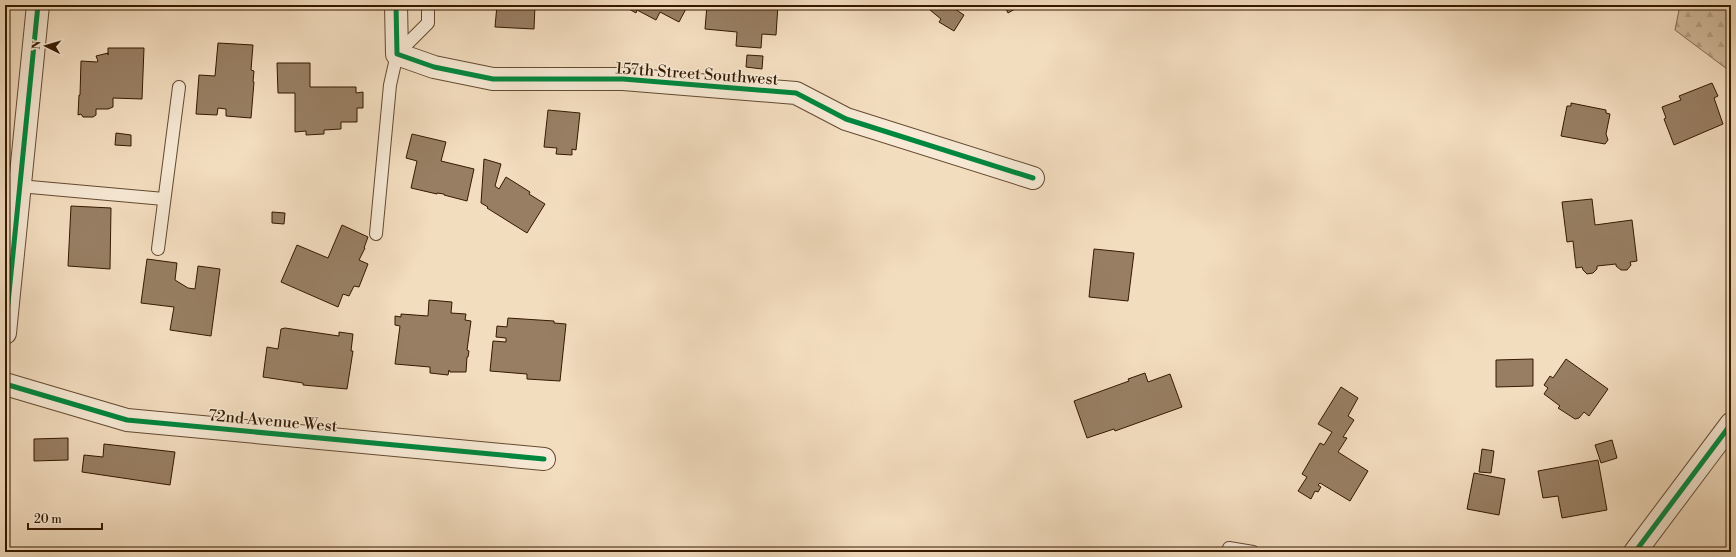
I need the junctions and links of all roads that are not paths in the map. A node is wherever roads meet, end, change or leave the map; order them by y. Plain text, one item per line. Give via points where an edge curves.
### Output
1 (38, 5) edge
2 (396, 5) edge
3 (428, 5) edge
4 (397, 54) junction
5 (179, 87) dead end
6 (1033, 178) dead end
7 (19, 186) junction
8 (164, 199) junction
9 (376, 234) dead end
10 (158, 249) dead end
11 (5, 333) edge
12 (5, 384) edge
13 (1731, 424) edge
14 (544, 459) dead end
15 (1229, 548) dead end
16 (1253, 552) edge
17 (1635, 552) edge

1 - 7 street
2 - 4 street
3 - 4 lane via 428,23
4 - 6 street, 157th Street Southwest via 434,66 494,79 623,80 796,93 846,118
4 - 9 lane via 390,85
5 - 8 lane
7 - 8 lane
7 - 11 street
8 - 10 lane
12 - 14 street, 72nd Avenue West via 127,420
13 - 17 street
15 - 16 lane

